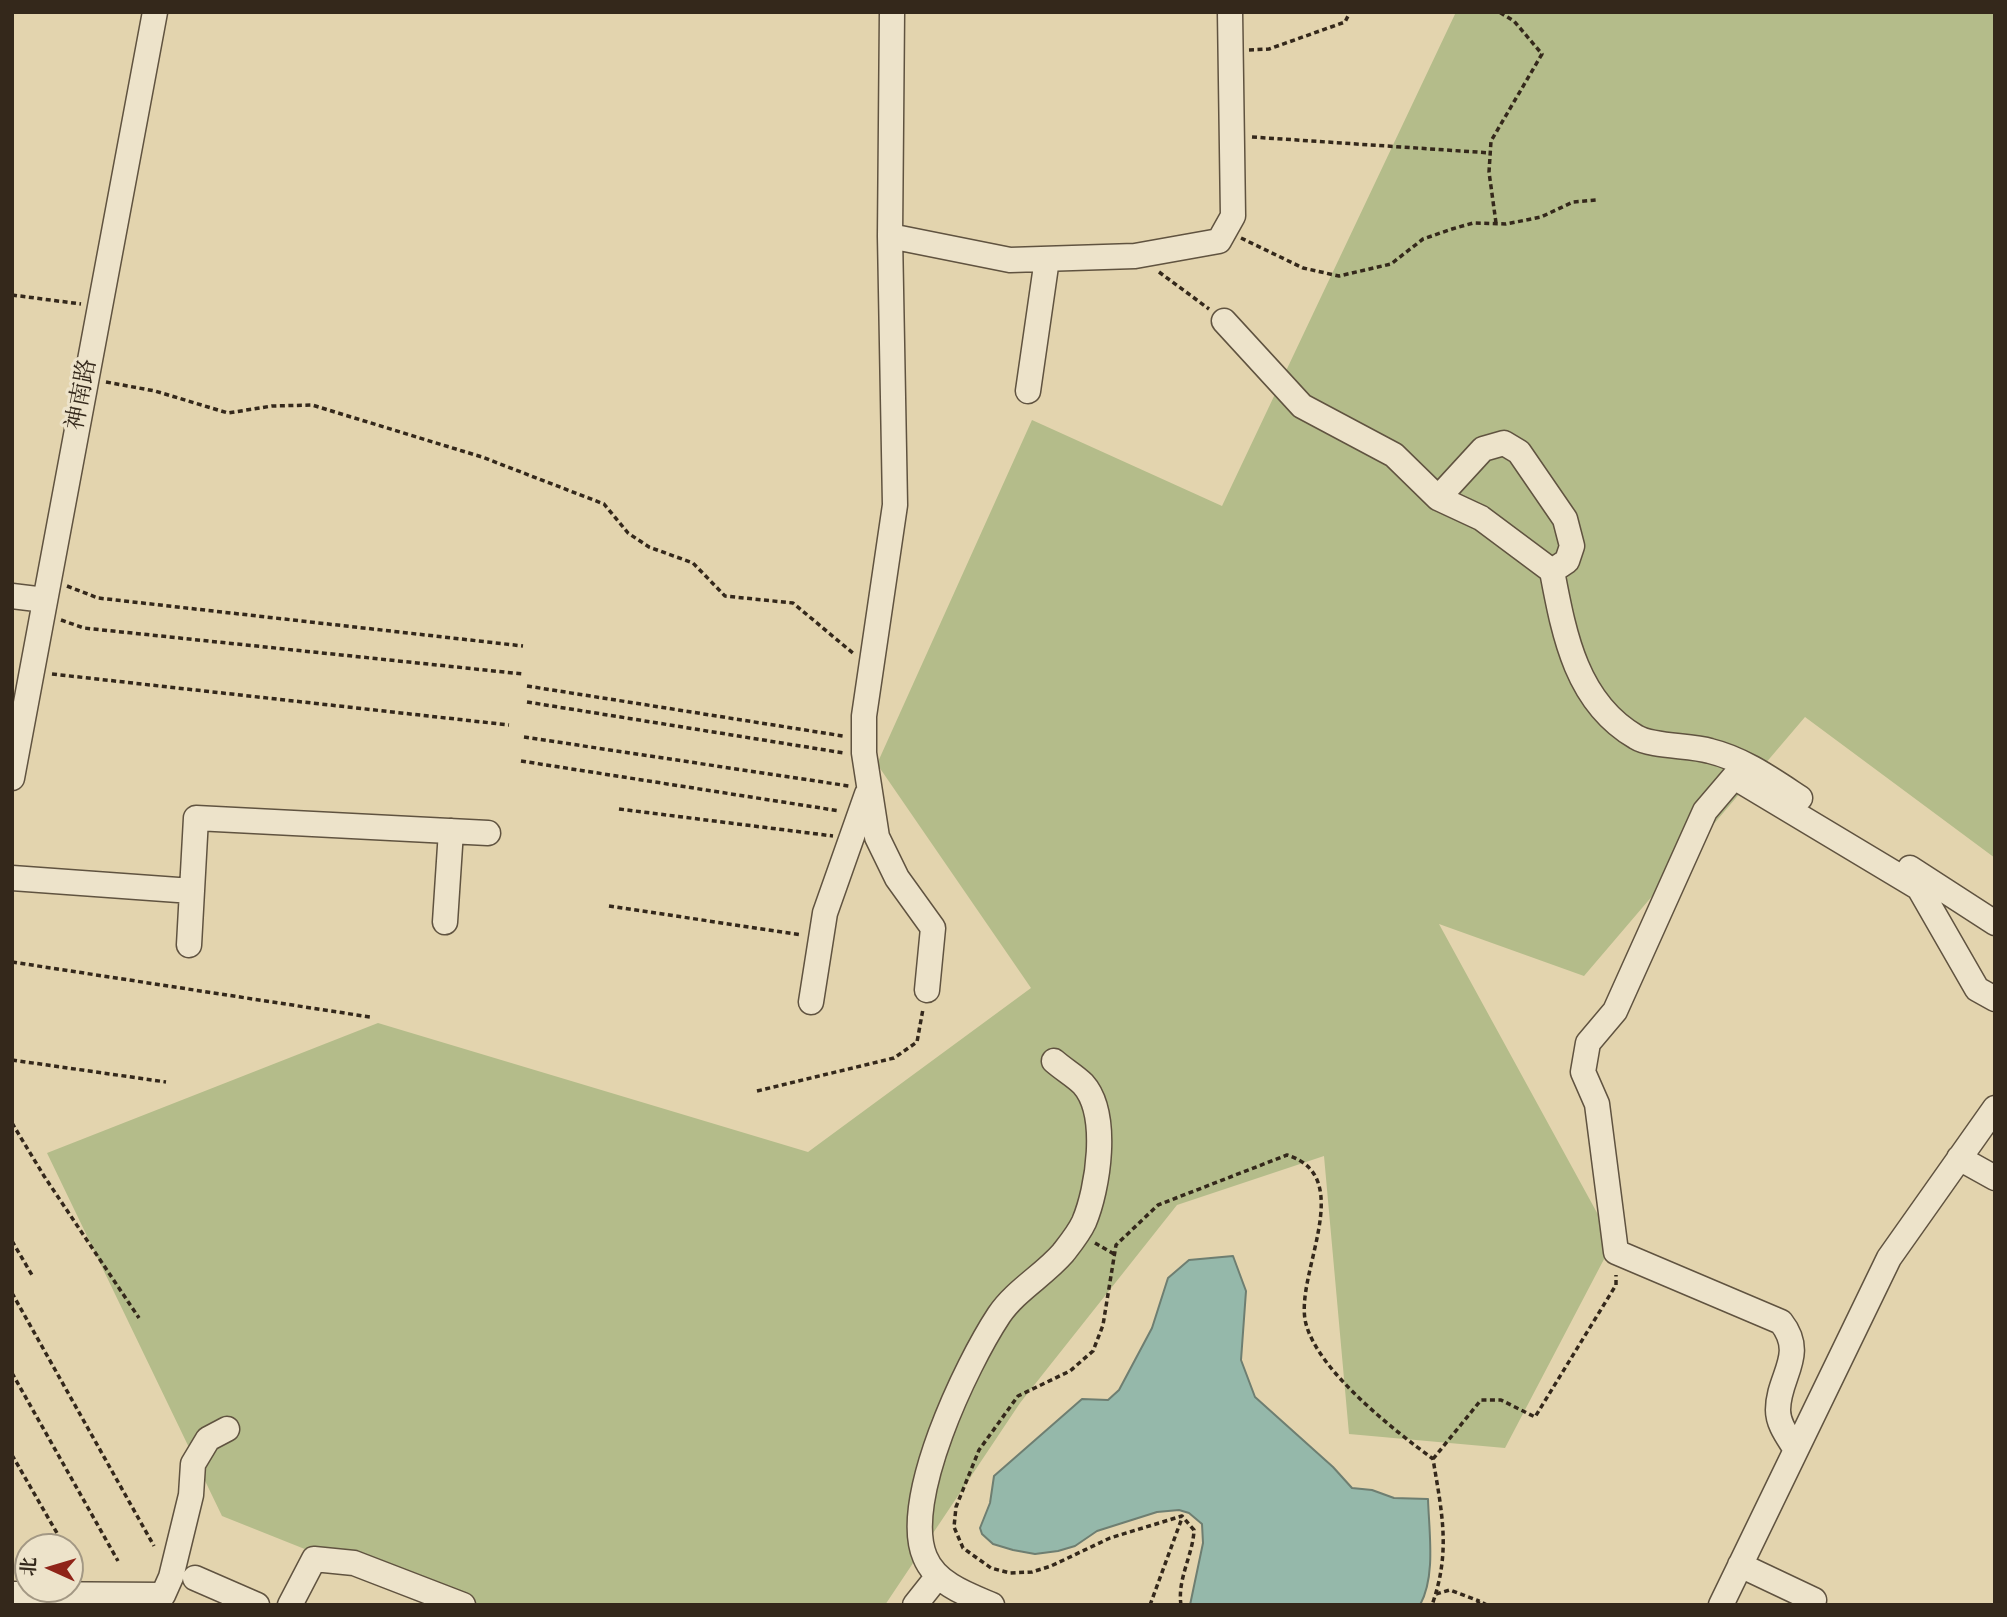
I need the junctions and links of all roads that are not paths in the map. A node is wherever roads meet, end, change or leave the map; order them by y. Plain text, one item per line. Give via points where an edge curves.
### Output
1 (155, 12) edge
2 (892, 12) edge
3 (1230, 12) edge
4 (890, 236) junction
5 (1047, 259) junction
6 (1224, 321) road end
7 (1028, 391) dead end
8 (1438, 498) junction
9 (1552, 571) junction
10 (12, 596) edge
11 (46, 597) junction
12 (12, 778) edge
13 (865, 795) junction
14 (451, 831) junction
15 (488, 834) dead end
16 (12, 878) edge
17 (192, 891) junction
18 (445, 922) dead end
19 (1995, 923) edge
20 (189, 945) dead end
21 (927, 990) road end
22 (1995, 999) edge
23 (811, 1002) dead end
24 (1054, 1062) dead end
25 (1995, 1108) edge
26 (1959, 1158) junction
27 (1995, 1178) edge
28 (227, 1429) dead end
29 (1796, 1450) junction
30 (1740, 1565) junction
31 (939, 1576) junction
32 (195, 1578) dead end
33 (12, 1594) edge
34 (257, 1605) edge
35 (290, 1605) edge
36 (463, 1605) edge
37 (915, 1605) edge
38 (992, 1605) edge
39 (1721, 1605) edge
40 (1812, 1605) edge

1 - 11 street, 神南路
2 - 4 street
3 - 5 street via 1233,216 1227,231 1219,241 1135,256
4 - 5 street via 1010,260
4 - 13 street via 895,505 864,744
5 - 7 street
6 - 8 street via 1302,406 1394,455
8 - 9 street via 1481,518
8 - 9 street via 1483,450 1504,443 1519,452 1565,519 1572,546 1567,561
9 - 19 street via 1564,639 1591,698 1637,738 1710,751 1750,766
10 - 11 street
11 - 12 street, 神南路
13 - 21 street via 877,837 897,878 933,928
13 - 23 street via 825,913
14 - 15 street
14 - 17 street via 196,818
14 - 18 street
16 - 17 street
17 - 20 street
22 - 29 street via 1977,989 1919,888 1734,777 1704,811 1615,1012 1588,1043 1584,1072 1597,1104 1616,1252 1781,1322 1794,1348 1778,1409 1780,1423
24 - 31 street via 1085,1085 1097,1115 1100,1140 1093,1194 1083,1224 1062,1254 1000,1312 948,1412 918,1515 925,1560
25 - 26 street
26 - 27 street
26 - 29 street via 1889,1258
28 - 33 street via 208,1439 192,1464 191,1495 163,1595
29 - 30 street
30 - 39 street
30 - 40 street via 1814,1600
31 - 37 street
31 - 38 street
32 - 34 street
35 - 36 street via 314,1559 354,1563

